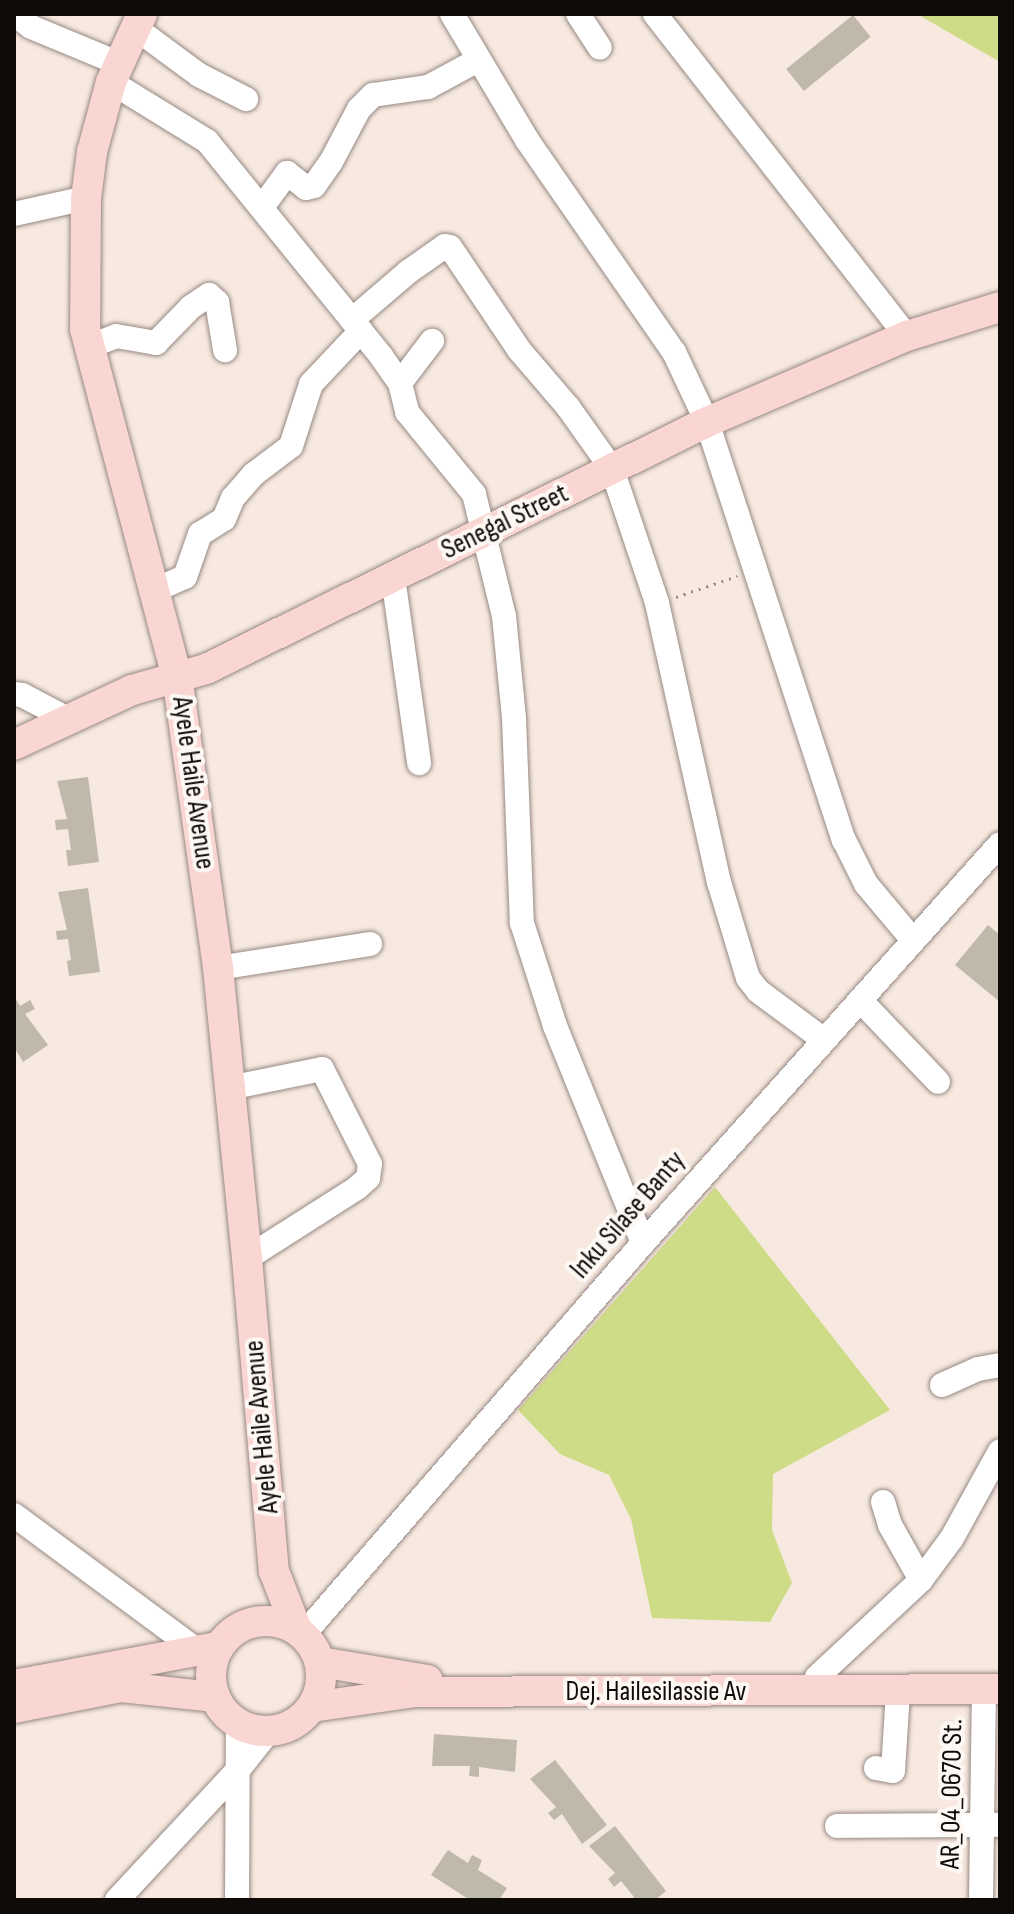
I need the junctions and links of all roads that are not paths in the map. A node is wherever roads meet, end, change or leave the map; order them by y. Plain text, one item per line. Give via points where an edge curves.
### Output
1 (14, 14) edge
2 (452, 14) edge
3 (578, 14) edge
4 (655, 14) edge
5 (138, 21) edge
6 (600, 48) dead end
7 (478, 60) junction
8 (115, 72) junction
9 (246, 99) dead end
10 (86, 198) junction
11 (263, 206) junction
12 (14, 214) edge
13 (1000, 307) edge
14 (356, 326) junction
15 (907, 336) junction
16 (432, 341) dead end
17 (88, 347) junction
18 (225, 350) dead end
19 (400, 383) junction
20 (707, 422) junction
21 (612, 469) junction
22 (485, 532) junction
23 (393, 577) junction
24 (153, 591) junction
25 (177, 676) junction
26 (14, 694) edge
27 (68, 719) junction
28 (14, 745) edge
29 (419, 763) dead end
30 (1000, 844) edge
31 (913, 940) junction
32 (370, 944) dead end
33 (218, 968) junction
34 (860, 1000) junction
35 (824, 1040) junction
36 (938, 1082) dead end
37 (229, 1088) junction
38 (643, 1243) junction
39 (247, 1258) junction
40 (1000, 1365) edge
41 (942, 1385) dead end
42 (1000, 1451) edge
43 (991, 1494) edge
44 (883, 1502) dead end
45 (14, 1515) edge
46 (274, 1571) junction
47 (921, 1580) junction
48 (303, 1632) junction
49 (217, 1643) junction
50 (320, 1662) junction
51 (817, 1677) junction
52 (995, 1684) edge
53 (14, 1685) edge
54 (898, 1691) junction
55 (215, 1697) junction
56 (312, 1707) junction
57 (14, 1708) edge
58 (238, 1724) junction
59 (269, 1731) junction
60 (876, 1768) dead end
61 (238, 1770) junction
62 (990, 1825) edge
63 (837, 1826) dead end
64 (117, 1900) edge
65 (237, 1900) edge
66 (981, 1900) edge

1 - 8 street
2 - 7 street
3 - 6 street
4 - 15 street
5 - 8 main road, Ayele Haile Avenue
5 - 9 street via 199,75
7 - 11 street via 428,87 373,95 359,109 314,186 306,188 287,173
7 - 20 street via 674,352
8 - 10 main road, Ayele Haile Avenue via 92,152
8 - 11 street via 201,136
10 - 12 street
10 - 17 main road, Ayele Haile Avenue
11 - 14 street
13 - 15 main road, Senegal Street
14 - 19 street
14 - 21 street via 408,272 450,247 520,351
14 - 24 street via 311,384 285,453 254,474 233,498 224,519 200,534 185,577
15 - 20 main road, Senegal Street
16 - 19 street
17 - 18 street via 116,336 156,343 209,295 217,302
17 - 24 main road, Ayele Haile Avenue
19 - 22 street via 407,412 474,494
20 - 21 main road, Senegal Street
20 - 31 street via 844,840 866,884
21 - 22 main road, Senegal Street
21 - 35 street via 657,603 719,882 748,978
22 - 23 main road, Senegal Street
22 - 38 street via 504,616 514,718 522,923 555,1026
23 - 25 main road, Senegal Street via 206,669
23 - 29 street
24 - 25 main road, Ayele Haile Avenue
25 - 27 main road, Senegal Street
25 - 33 main road, Ayele Haile Avenue
26 - 27 street
27 - 28 main road, Senegal Street
30 - 31 street, Inku Silase Banty
31 - 34 street, Inku Silase Banty
32 - 33 street
33 - 37 main road, Ayele Haile Avenue
34 - 35 street, Inku Silase Banty
34 - 36 street
35 - 38 street, Inku Silase Banty
37 - 39 main road, Ayele Haile Avenue
37 - 39 street via 322,1069 370,1164 368,1178 357,1188
38 - 48 street, Inku Silase Banty
39 - 46 main road, Ayele Haile Avenue
40 - 41 street
42 - 43 street
43 - 47 street
44 - 47 street
45 - 49 street
46 - 48 main road, Ayele Haile Avenue
46 - 49 main road
47 - 51 street
48 - 49 main road via 265,1620
48 - 50 main road
49 - 53 main road
49 - 55 main road via 211,1674
50 - 51 main road, Dej. Hailesilassie Av via 416,1681
50 - 56 main road via 320,1689
51 - 52 main road, Dej. Hailesilassie Av
52 - 54 main road, Dej. Hailesilassie Av
52 - 62 street, AR_04_0670 St.
54 - 56 main road, Dej. Hailesilassie Av via 416,1692
54 - 60 street via 893,1771
55 - 57 main road via 121,1687
55 - 58 main road
56 - 59 main road, Dej. Hailesilassie Av via 291,1725
58 - 59 main road
58 - 61 street
59 - 61 street
61 - 64 street
61 - 65 street
62 - 63 street
62 - 66 street, AR_04_0670 St.

